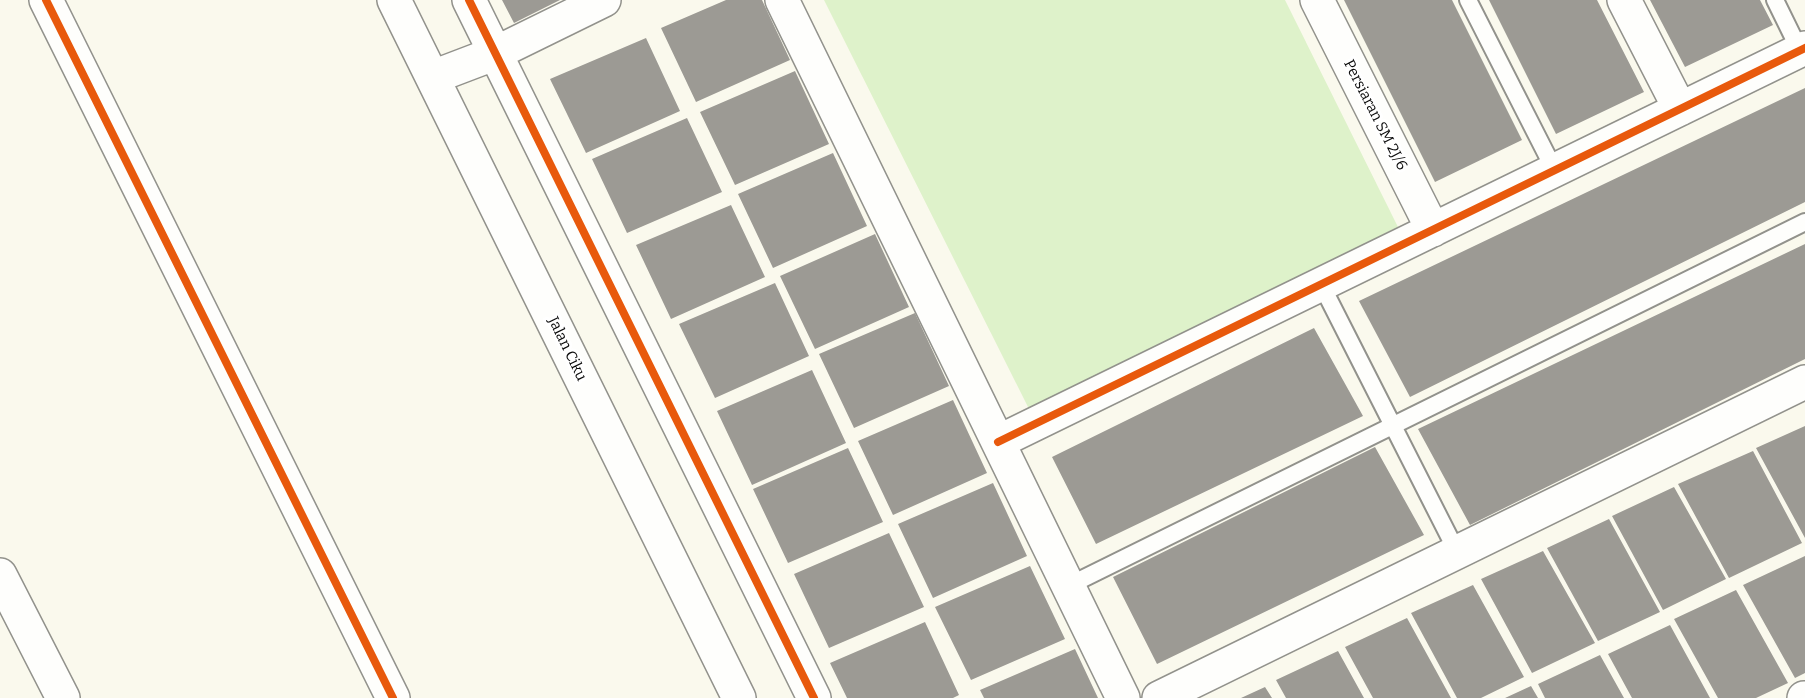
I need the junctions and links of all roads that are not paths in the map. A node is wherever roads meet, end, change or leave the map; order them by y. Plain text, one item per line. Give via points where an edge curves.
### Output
1 (46, 0) edge
2 (394, 0) edge
3 (469, 0) edge
4 (604, 0) edge
5 (782, 0) edge
6 (1317, 0) edge
7 (1468, 0) edge
8 (1624, 0) edge
9 (1775, 0) edge
10 (1802, 49) edge
11 (496, 53) junction
12 (433, 77) junction
13 (1680, 109) junction
14 (1555, 171) junction
15 (1805, 222) edge
16 (1433, 230) junction
17 (1321, 284) junction
18 (1805, 382) edge
19 (1392, 426) junction
20 (998, 442) junction
21 (1457, 552) junction
22 (0, 575) edge
23 (1068, 586) junction
24 (8, 611) edge
25 (63, 698) edge
26 (393, 698) edge
27 (739, 698) edge
28 (814, 698) edge
29 (1123, 698) edge
30 (1160, 698) edge

1 - 26 street
2 - 12 street, Jalan Ciku
3 - 11 street
4 - 11 street
5 - 20 street
6 - 16 street, Persiaran SM 2J/6
7 - 14 lane
8 - 13 street
9 - 10 lane
10 - 13 street
11 - 12 street
11 - 28 street
12 - 27 street, Jalan Ciku
13 - 14 street
14 - 16 street
15 - 19 lane
16 - 17 street
17 - 19 lane
17 - 20 street
18 - 21 street
19 - 21 lane
19 - 23 lane
20 - 23 street
21 - 30 street
22 - 24 street
23 - 29 street
24 - 25 street

